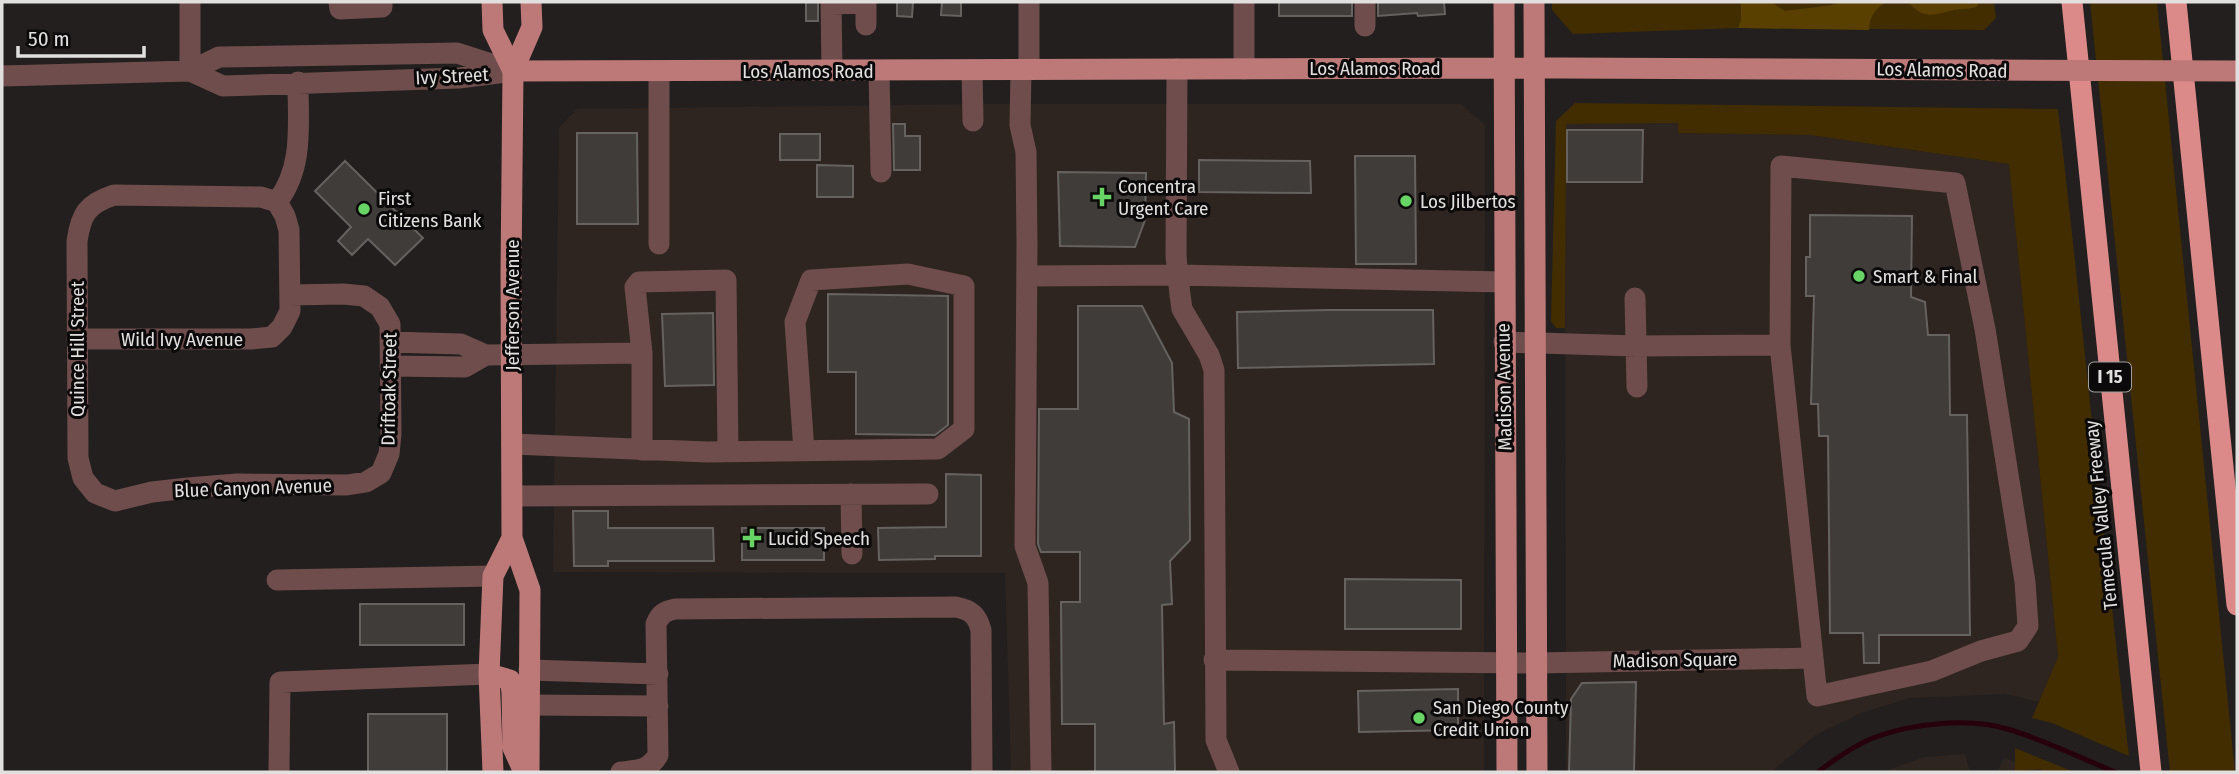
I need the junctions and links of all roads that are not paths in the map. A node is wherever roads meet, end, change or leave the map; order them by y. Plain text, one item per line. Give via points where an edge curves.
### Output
1 (190, 2) edge
2 (340, 2) edge
3 (382, 2) edge
4 (492, 2) edge
5 (531, 2) edge
6 (866, 2) edge
7 (1028, 2) edge
8 (1244, 2) edge
9 (1365, 2) edge
10 (1504, 2) edge
11 (1534, 2) edge
12 (2072, 2) edge
13 (2176, 2) edge
14 (831, 3) edge
15 (866, 25) dead end
16 (1365, 26) dead end
17 (1504, 68) junction
18 (1534, 68) junction
19 (1177, 69) junction
20 (1244, 69) junction
21 (972, 70) junction
22 (1025, 70) junction
23 (190, 71) junction
24 (513, 71) junction
25 (832, 71) junction
26 (879, 71) junction
27 (2237, 71) edge
28 (659, 72) junction
29 (2, 78) edge
30 (298, 82) junction
31 (973, 121) dead end
32 (881, 172) dead end
33 (276, 202) junction
34 (659, 244) dead end
35 (1178, 275) junction
36 (1027, 276) junction
37 (1503, 282) junction
38 (290, 295) junction
39 (1635, 298) dead end
40 (77, 339) junction
41 (390, 342) junction
42 (1504, 342) junction
43 (1535, 343) junction
44 (435, 344) junction
45 (1780, 345) junction
46 (1636, 346) junction
47 (642, 353) junction
48 (486, 355) junction
49 (511, 356) junction
50 (390, 366) junction
51 (434, 367) junction
52 (1637, 387) dead end
53 (512, 444) junction
54 (642, 450) junction
55 (804, 451) junction
56 (728, 452) junction
57 (381, 472) joint
58 (88, 484) joint
59 (851, 494) junction
60 (928, 494) dead end
61 (513, 496) junction
62 (512, 538) junction
63 (852, 554) dead end
64 (493, 576) junction
65 (277, 580) dead end
66 (2237, 605) edge
67 (1813, 658) junction
68 (1214, 660) junction
69 (1507, 663) junction
70 (1537, 663) junction
71 (529, 670) junction
72 (489, 674) junction
73 (611, 674) junction
74 (657, 674) junction
75 (529, 705) junction
76 (612, 706) junction
77 (658, 706) junction
78 (2150, 762) edge
79 (279, 772) edge
80 (493, 772) edge
81 (527, 772) edge
82 (621, 772) edge
83 (982, 772) edge
84 (1041, 772) edge
85 (1229, 772) edge
86 (1507, 772) edge
87 (1537, 772) edge

1 - 23 street
2 - 3 street via 340,9 382,7
4 - 24 main road, Jefferson Avenue via 493,30
5 - 24 main road, Jefferson Avenue via 532,27
6 - 14 street
6 - 15 street
7 - 22 street
8 - 20 street
9 - 16 street
10 - 17 main road, Madison Avenue
11 - 18 main road, Madison Avenue
12 - 78 highway, Temecula Valley Freeway / I 15
13 - 66 highway
14 - 25 street
17 - 18 main road, Los Alamos Road
17 - 20 main road, Los Alamos Road
17 - 37 main road, Madison Avenue
18 - 27 main road, Los Alamos Road, bridge
18 - 43 main road, Madison Avenue
19 - 20 main road, Los Alamos Road
19 - 22 main road, Los Alamos Road
19 - 35 street
21 - 22 main road, Los Alamos Road
21 - 26 main road, Los Alamos Road
21 - 31 street
22 - 36 street via 1020,125 1026,152
23 - 24 street, Ivy Street via 219,57 457,53
23 - 29 street, Ivy Street
23 - 30 street, Ivy Street via 223,86
24 - 28 main road, Los Alamos Road
24 - 30 street, Ivy Street via 459,78
24 - 49 main road, Jefferson Avenue
25 - 26 main road, Los Alamos Road
25 - 28 main road, Los Alamos Road
26 - 32 street
28 - 34 street
30 - 33 street via 297,163
33 - 38 street via 289,230
33 - 40 street, Quince Hill Street via 261,197 114,195 100,200 85,214 76,241
35 - 36 street
35 - 37 street
35 - 68 street via 1182,309 1214,370
36 - 84 street via 1026,546 1038,583
37 - 42 main road, Madison Avenue
38 - 40 street, Wild Ivy Avenue via 290,311 272,337
38 - 41 street, Driftoak Street via 364,296 380,307 390,324
39 - 46 street
40 - 58 street, Quince Hill Street via 78,458
41 - 44 street
41 - 50 street, Driftoak Street
42 - 43 street
42 - 69 main road, Madison Avenue
43 - 46 street
43 - 70 main road, Madison Avenue
44 - 48 street via 461,344
44 - 51 street
45 - 46 street
45 - 67 street
45 - 67 street via 1781,166 1955,183 1984,329 2028,626 2018,641 1932,671 1817,696
46 - 52 street
47 - 49 street
47 - 54 street
47 - 56 street via 635,287 639,282 726,280
48 - 49 street
48 - 51 street via 465,367
49 - 53 main road, Jefferson Avenue
50 - 51 street
50 - 57 street, Driftoak Street via 391,434
53 - 54 street
53 - 61 main road, Jefferson Avenue
54 - 56 street
55 - 55 street via 938,449 964,429 964,286 908,274 811,280 796,322
55 - 56 street
57 - 58 street, Blue Canyon Avenue via 366,482 347,485 237,484 152,492 116,501 95,493
59 - 60 street
59 - 61 street
59 - 63 street
61 - 62 main road, Jefferson Avenue
62 - 64 main road, Jefferson Avenue
62 - 71 main road, Jefferson Avenue via 530,590
64 - 65 street
64 - 72 main road, Jefferson Avenue
67 - 70 street, Madison Square
68 - 69 street, Madison Square
68 - 85 street via 1216,740
69 - 70 street, Madison Square
69 - 86 main road, Madison Avenue
70 - 87 main road, Madison Avenue
71 - 73 street
71 - 75 main road, Jefferson Avenue
72 - 79 street via 279,682
72 - 80 main road, Jefferson Avenue
72 - 81 main road via 510,680 513,748
73 - 74 street
73 - 76 street
74 - 77 street
74 - 83 street via 656,624 659,616 675,609 967,609 981,630
75 - 76 street
75 - 81 main road, Jefferson Avenue
76 - 77 street
77 - 82 street via 658,755 642,770

